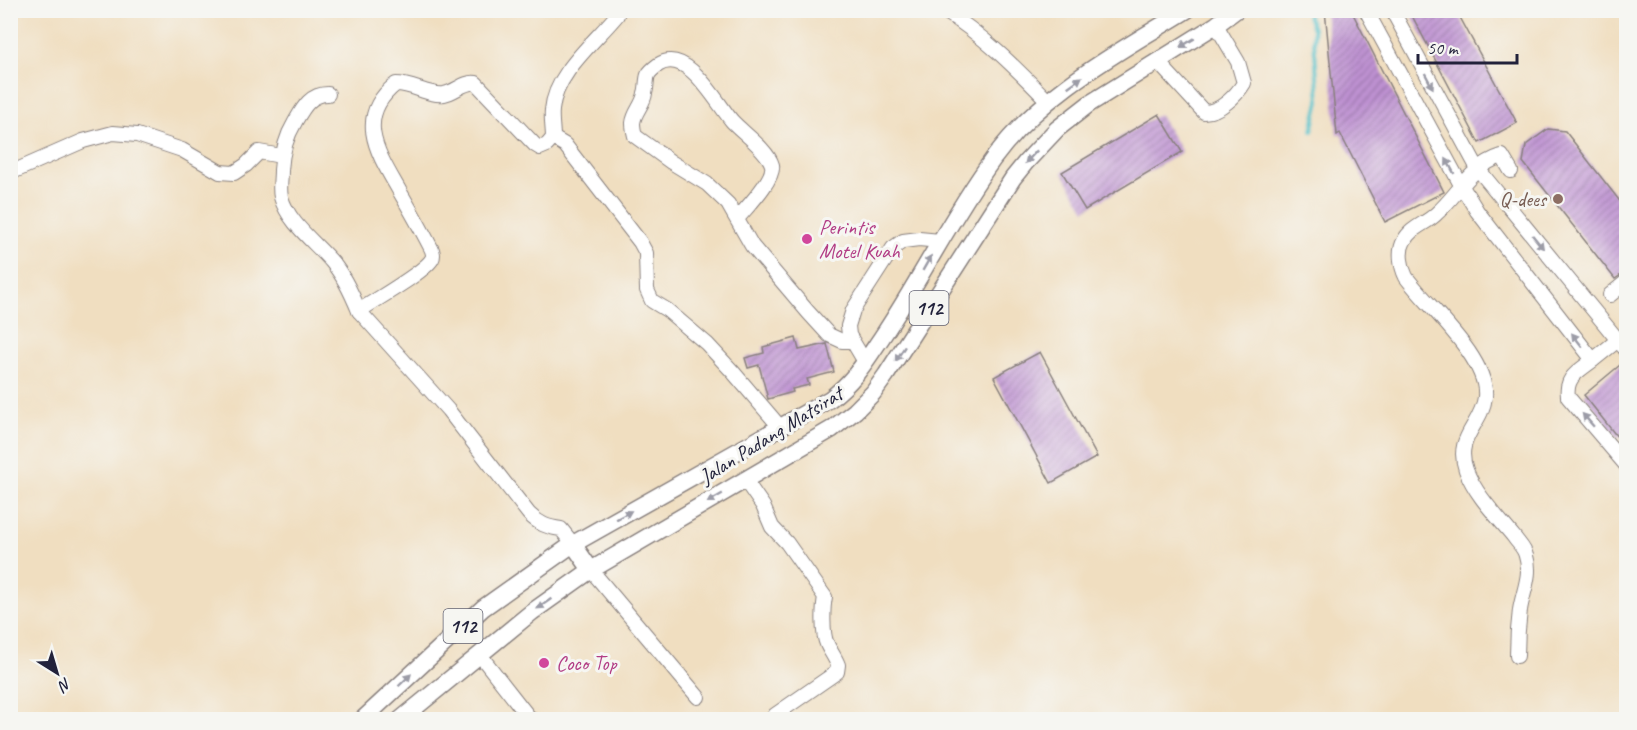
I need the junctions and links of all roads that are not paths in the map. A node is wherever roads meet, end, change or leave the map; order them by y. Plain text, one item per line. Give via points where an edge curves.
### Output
1 (618, 10) edge
2 (943, 10) edge
3 (1187, 10) edge
4 (1236, 10) edge
5 (1366, 10) edge
6 (1392, 10) edge
7 (1216, 25) junction
8 (1157, 61) junction
9 (328, 94) dead end
10 (1048, 101) junction
11 (553, 138) junction
12 (281, 156) junction
13 (1478, 169) junction
14 (1510, 171) dead end
15 (10, 173) edge
16 (1461, 185) junction
17 (738, 219) junction
18 (940, 241) junction
19 (1626, 282) edge
20 (1610, 295) dead end
21 (359, 310) junction
22 (852, 341) junction
23 (1622, 345) edge
24 (1593, 360) junction
25 (865, 362) junction
26 (780, 427) junction
27 (1626, 465) edge
28 (745, 480) junction
29 (573, 544) junction
30 (591, 570) junction
31 (480, 655) junction
32 (1517, 656) dead end
33 (698, 697) dead end
34 (362, 720) edge
35 (400, 720) edge
36 (531, 720) edge
37 (772, 720) edge

1 - 11 street via 562,80 552,109
2 - 10 street via 996,51
10 -> 3 main road, Jalan Padang Matsirat / 112 via 1106,59
4 - 7 main road, Jalan Padang Matsirat / 112
16 -> 5 street
6 -> 13 street
7 -> 8 main road, Jalan Padang Matsirat / 112
7 - 8 street via 1238,62 1244,83 1238,93 1211,112 1204,112
8 -> 28 main road, Jalan Padang Matsirat / 112 via 1089,104 1026,162 873,393 832,429
9 - 12 street via 314,97 304,106
10 - 18 main road, Jalan Padang Matsirat / 112 via 993,159
11 - 21 street via 547,146 535,145 476,83 443,94 396,84 383,94 375,114 375,141 433,255 431,261 403,283
11 - 26 street via 565,145 640,242 646,253 647,290 652,301 707,344
12 - 15 street via 259,152 234,172 220,172 182,150 137,135 113,133 83,141
12 - 21 street via 281,197 285,206 335,266
13 - 14 street via 1502,156
13 - 16 street
13 -> 23 street
24 -> 16 street
16 - 32 street via 1435,216 1410,232 1402,243 1402,269 1471,354 1481,373 1485,396 1464,442 1465,462 1480,495 1526,553 1529,572 1517,628
17 - 17 street via 767,181 772,165 684,64 663,62 647,76 644,100 633,122 635,136 707,184
17 - 22 street via 752,246 822,328 834,338
18 - 22 street via 903,241 893,248 853,310 848,326
25 -> 18 main road, Jalan Padang Matsirat / 112
19 - 20 street
21 - 29 street via 448,410 529,514 539,524 561,530
22 - 25 street
23 - 24 street
27 -> 24 street via 1568,397 1570,379
25 - 26 main road, Jalan Padang Matsirat / 112 via 856,376 830,399
29 -> 26 main road, Jalan Padang Matsirat / 112
28 -> 30 main road, Jalan Padang Matsirat / 112
28 - 37 street via 772,527 825,597 824,636 838,665 837,672
29 - 30 main road
34 -> 29 main road, Jalan Padang Matsirat / 112 via 483,608
30 -> 31 main road, Jalan Padang Matsirat / 112
30 - 33 street
31 - 35 main road, Jalan Padang Matsirat / 112
31 - 36 street

